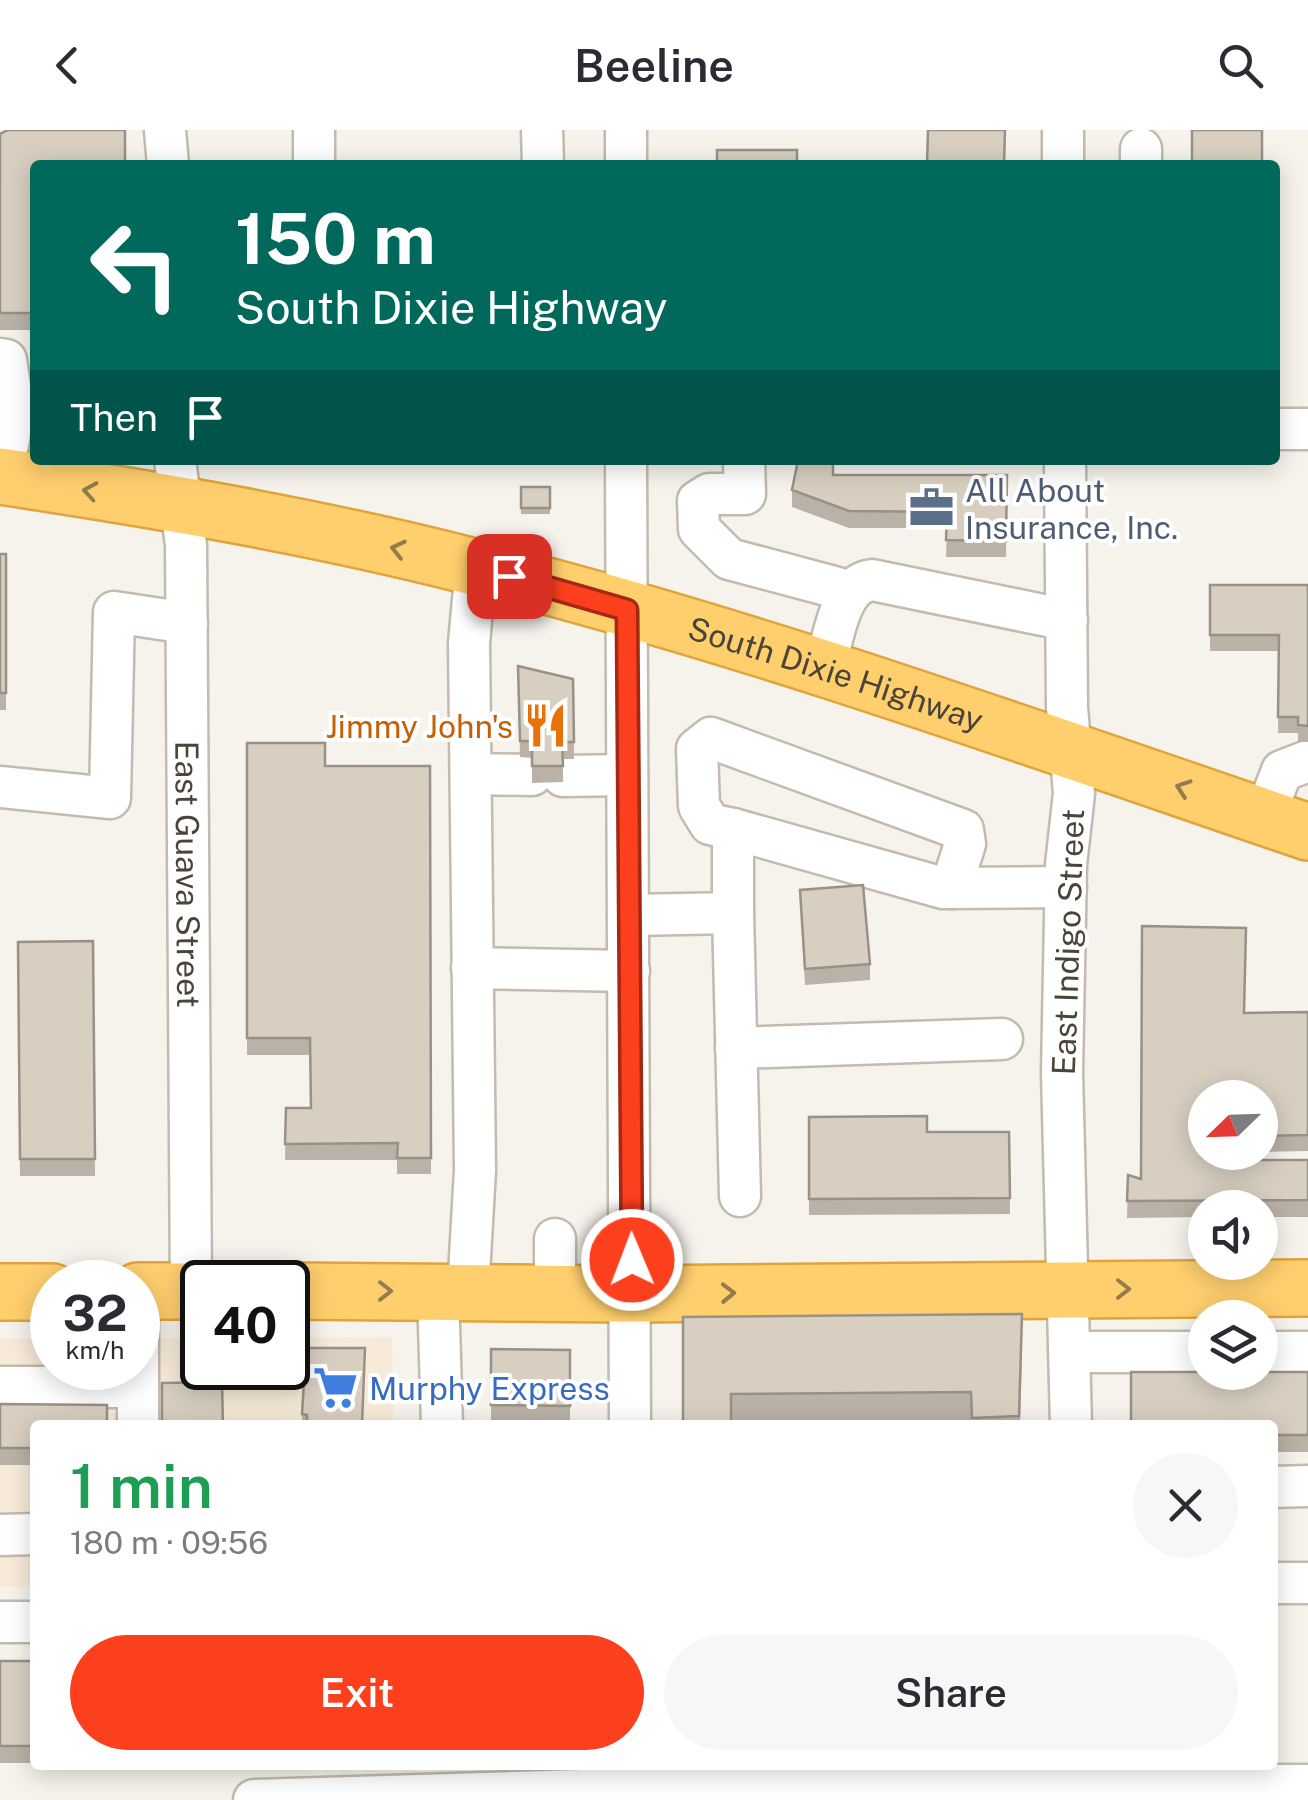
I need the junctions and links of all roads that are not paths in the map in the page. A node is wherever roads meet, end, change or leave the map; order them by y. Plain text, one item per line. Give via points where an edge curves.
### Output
1 (165, 130) edge
2 (314, 130) edge
3 (542, 130) edge
4 (626, 130) edge
5 (1063, 130) edge
6 (168, 160) edge
7 (314, 160) edge
8 (543, 160) edge
9 (626, 160) edge
10 (1063, 160) edge
11 (14, 359) edge
12 (1280, 429) edge
13 (1308, 429) edge
14 (626, 465) edge
15 (744, 465) edge
16 (1064, 465) edge
17 (1, 476) edge
18 (178, 484) edge
19 (476, 567) junction
20 (849, 591) junction
21 (627, 610) junction
22 (1066, 620) junction
23 (187, 623) junction
24 (824, 671) junction
25 (1070, 749) junction
26 (1308, 761) edge
27 (471, 774) junction
28 (627, 775) junction
29 (0, 788) edge
30 (1286, 824) edge
31 (732, 828) junction
32 (951, 888) junction
33 (1066, 888) junction
34 (733, 913) junction
35 (630, 915) junction
36 (472, 968) junction
37 (629, 971) junction
38 (1002, 1039) dead end
39 (736, 1048) junction
40 (740, 1196) dead end
41 (1308, 1288) edge
42 (1069, 1289) junction
43 (167, 1291) edge
44 (310, 1291) edge
45 (0, 1292) edge
46 (30, 1292) edge
47 (453, 1292) junction
48 (630, 1294) junction
49 (1071, 1352) junction
50 (1188, 1352) edge
51 (1278, 1352) edge
52 (1308, 1352) edge
53 (0, 1387) edge
54 (138, 1406) edge
55 (442, 1420) edge
56 (630, 1420) edge
57 (1072, 1420) edge
58 (1308, 1486) edge
59 (1278, 1487) edge
60 (30, 1534) edge
61 (0, 1535) edge
62 (1278, 1583) edge
63 (1308, 1583) edge
64 (0, 1622) edge
65 (30, 1622) edge
66 (631, 1785) edge
67 (1308, 1785) edge
68 (254, 1800) edge

1 - 6 street
2 - 7 street
3 - 8 street
4 - 9 street
5 - 10 street
11 - 17 street via 14,412
12 - 13 street
14 - 21 street
15 - 20 street via 746,494 709,494 698,501 699,528 729,559
16 - 22 street, East Indigo Street
18 -> 17 highway, South Dixie Highway
19 -> 18 highway, South Dixie Highway via 322,532
18 - 23 street, East Guava Street
19 - 21 highway, South Dixie Highway
19 - 27 street via 469,643
20 - 22 street via 872,580
20 - 24 street
21 - 24 highway, South Dixie Highway
21 - 28 street
22 - 25 street, East Indigo Street
23 - 29 street via 114,612 110,798
23 - 43 street, East Guava Street
24 - 25 highway, South Dixie Highway
30 -> 25 highway, South Dixie Highway
25 - 33 street, East Indigo Street via 1074,793
26 - 30 street via 1282,771
27 - 28 street
27 - 36 street
28 - 35 street
31 - 32 street
31 - 32 street via 710,824 700,812 697,749 711,738 963,830
31 - 34 street
32 - 33 street
33 - 42 street, East Indigo Street via 1062,1072
34 - 35 street
34 - 39 street
35 - 37 street
36 - 37 street
36 - 47 street via 475,1170
37 - 48 street
38 - 39 street
39 - 40 street
42 -> 41 highway
48 -> 42 highway
42 - 49 street, East Indigo Street
43 - 54 street, East Guava Street
44 -> 47 highway
45 - 46 highway
47 - 48 highway via 555,1266
47 - 55 street
48 - 56 street
49 - 50 street
49 - 57 street, East Indigo Street
51 - 52 street
53 - 54 street
58 - 59 street
60 - 61 street
62 - 63 street
64 - 65 street
66 - 67 street
66 - 68 street

